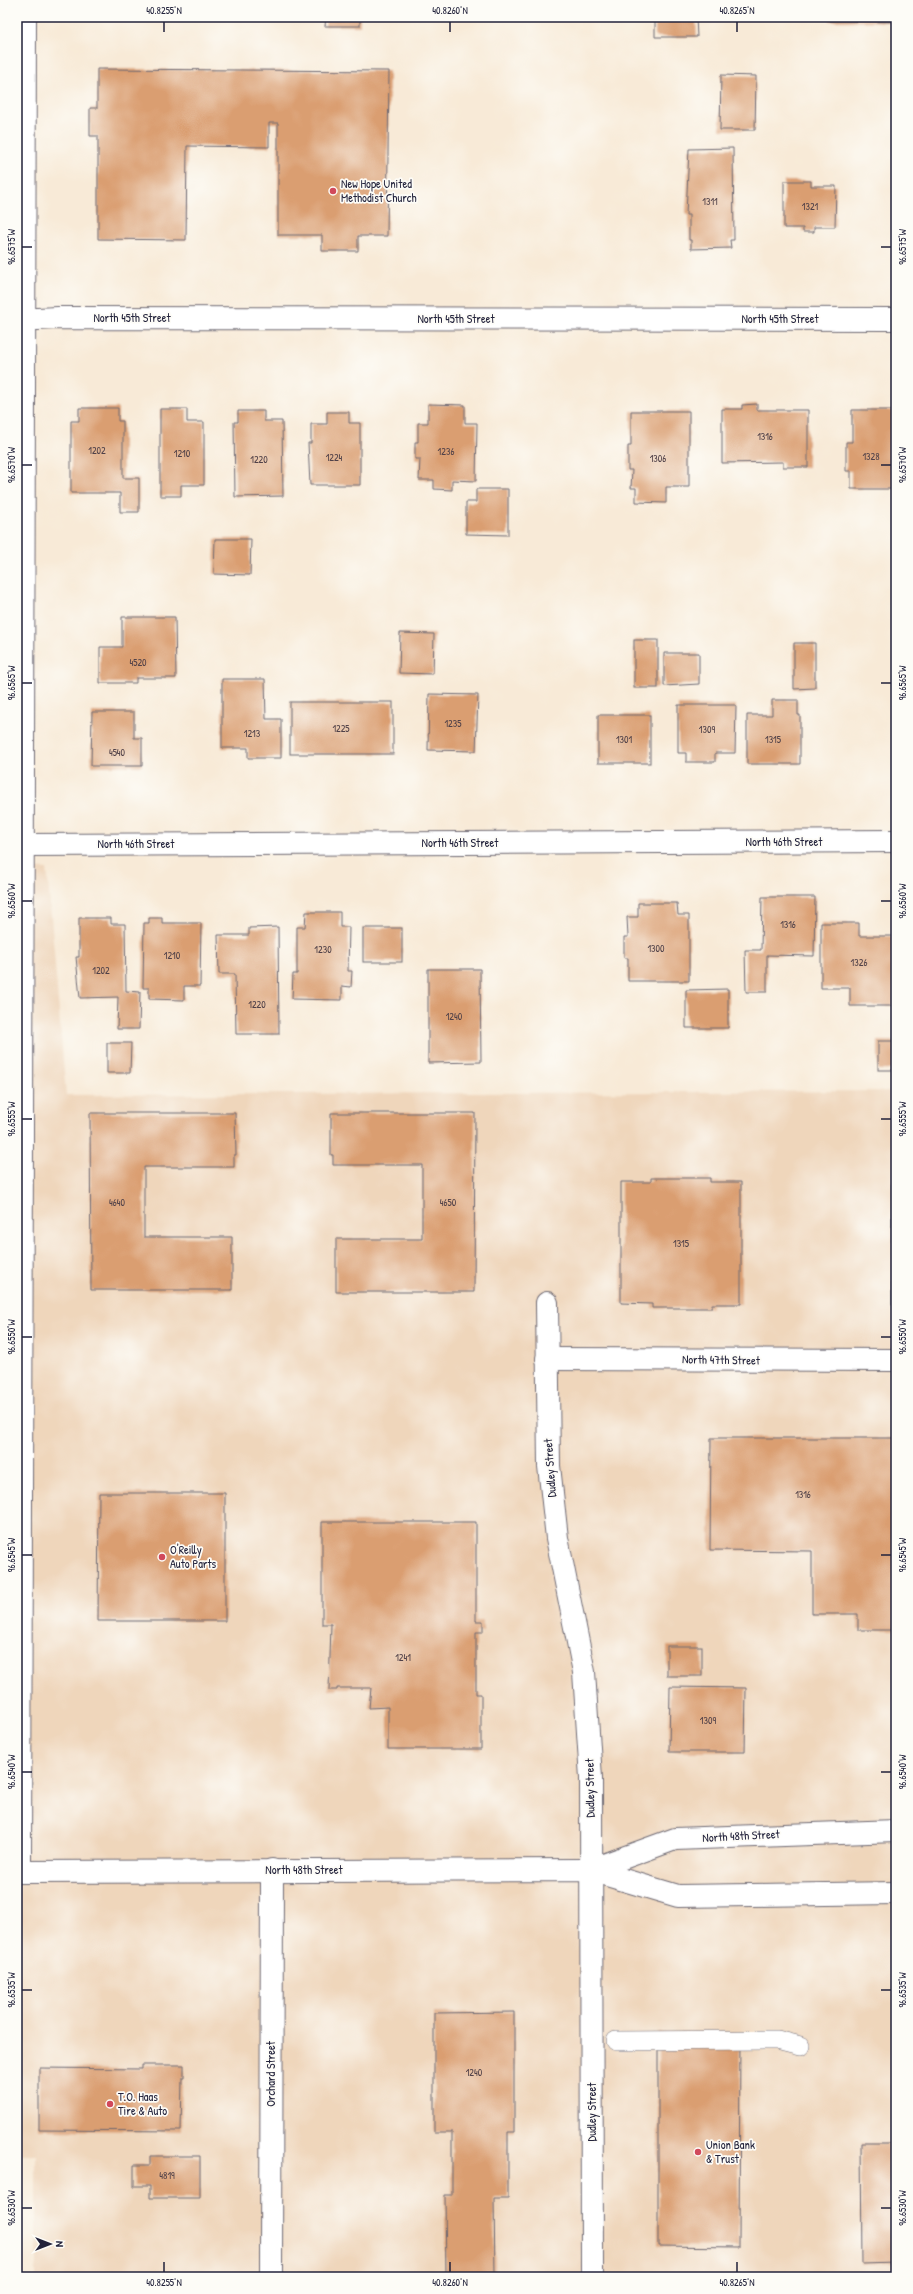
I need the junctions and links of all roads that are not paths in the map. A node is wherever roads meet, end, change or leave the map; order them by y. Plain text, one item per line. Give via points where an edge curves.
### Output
1 (25, 17) edge
2 (896, 319) edge
3 (20, 320) edge
4 (896, 841) edge
5 (23, 845) junction
6 (19, 1101) edge
7 (547, 1303) dead end
8 (547, 1359) junction
9 (896, 1360) edge
10 (896, 1831) edge
11 (272, 1870) junction
12 (590, 1870) junction
13 (19, 1872) edge
14 (896, 1893) edge
15 (616, 2041) dead end
16 (800, 2046) dead end
17 (271, 2277) edge
18 (592, 2277) edge

1 - 3 street
2 - 3 street, North 45th Street
3 - 5 street
4 - 5 street, North 46th Street
5 - 6 street
6 - 13 street
7 - 8 street, Dudley Street
8 - 9 street, North 47th Street
8 - 12 street, Dudley Street via 549,1466 557,1538 584,1672 587,1700 591,1778
10 - 12 street, North 48th Street via 675,1839
11 - 12 street, North 48th Street
11 - 13 street, North 48th Street
11 - 17 street, Orchard Street
12 - 14 street, North 48th Street via 678,1896
12 - 18 street, Dudley Street
15 - 16 lane via 777,2040

